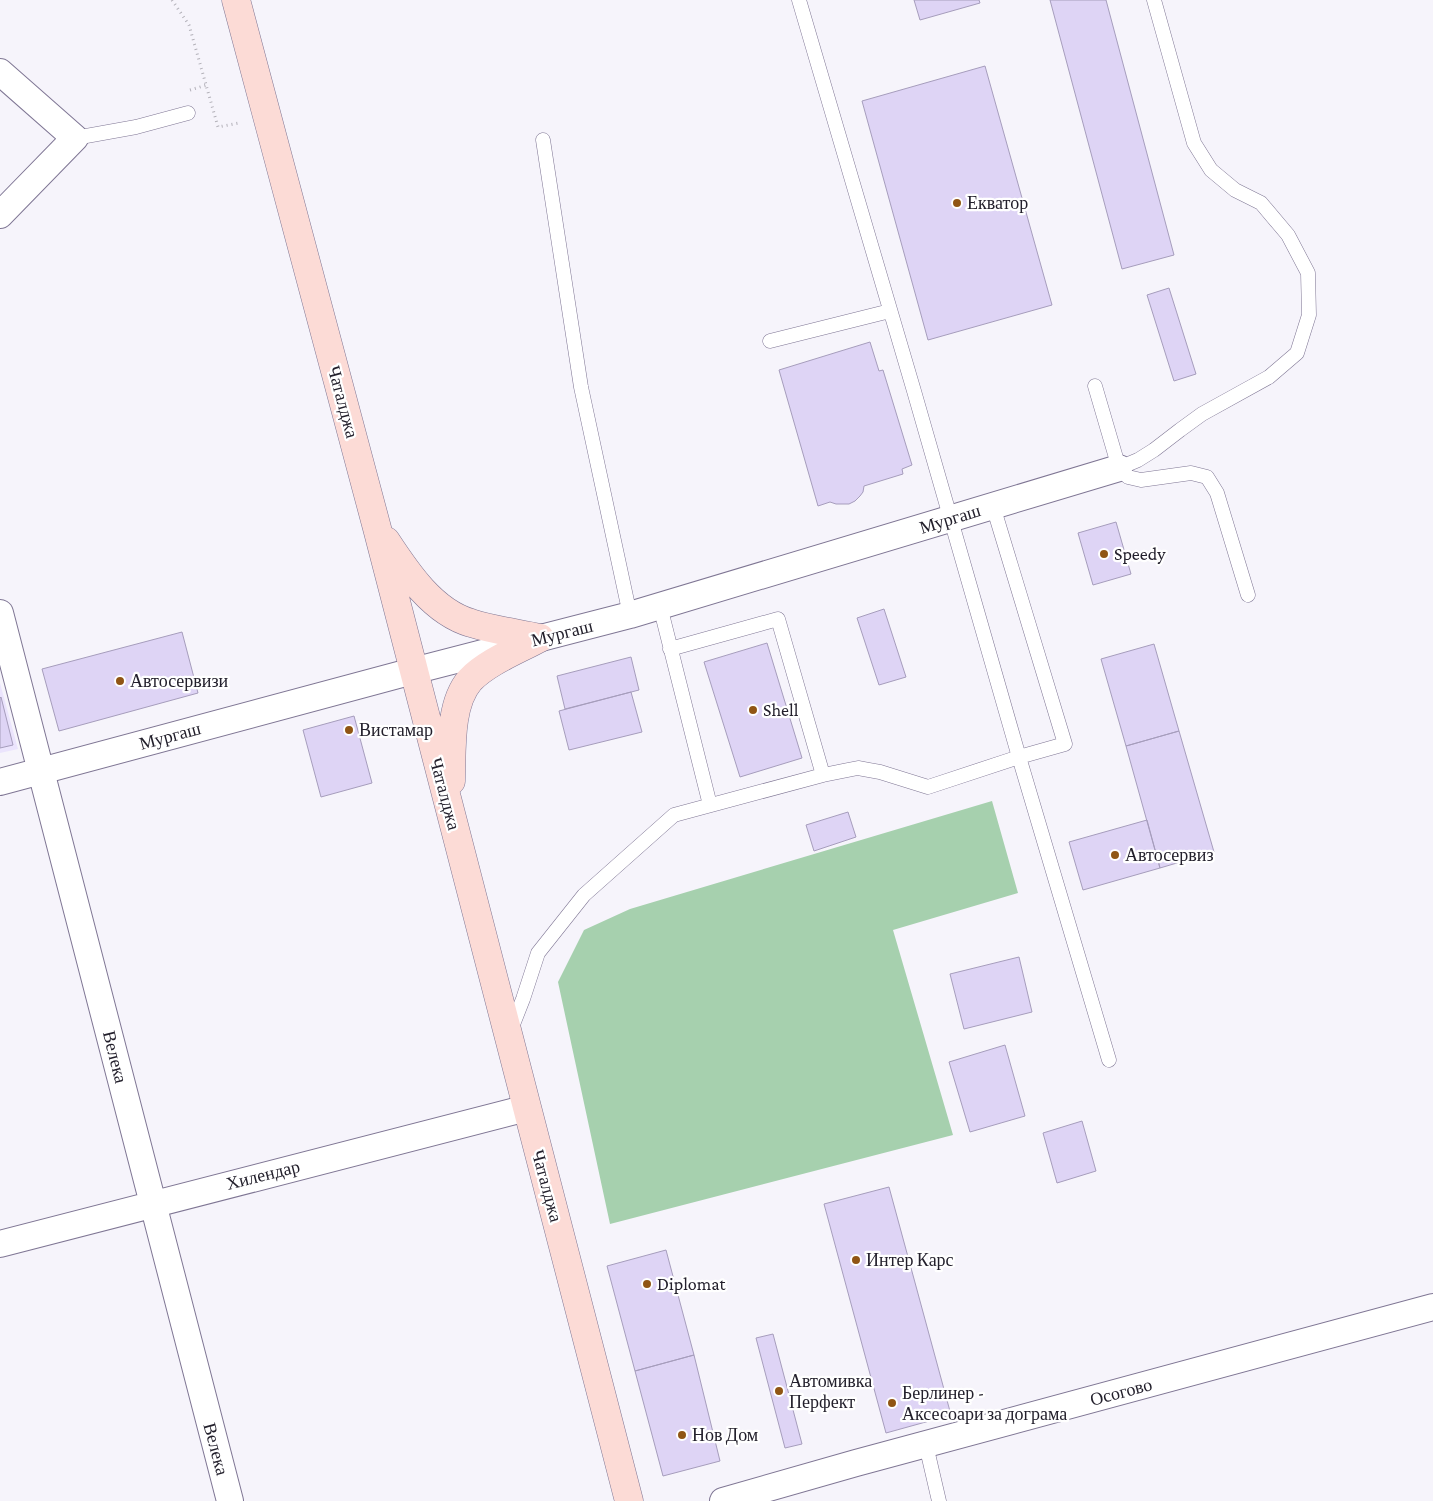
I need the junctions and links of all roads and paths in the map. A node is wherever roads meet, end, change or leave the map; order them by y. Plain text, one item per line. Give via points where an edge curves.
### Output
1 (172, 0) edge
2 (236, 0) edge
3 (799, 0) edge
4 (1154, 0) edge
5 (0, 72) edge
6 (188, 113) dead end
7 (267, 117) junction
8 (75, 138) junction
9 (543, 140) dead end
10 (0, 215) edge
11 (890, 311) junction
12 (770, 341) dead end
13 (1094, 386) dead end
14 (1119, 468) junction
15 (993, 506) junction
16 (951, 519) junction
17 (377, 528) junction
18 (1248, 595) dead end
19 (660, 606) junction
20 (0, 613) edge
21 (630, 615) junction
22 (540, 638) junction
23 (670, 648) junction
24 (413, 670) junction
25 (1019, 756) junction
26 (42, 771) junction
27 (823, 775) junction
28 (0, 782) edge
29 (710, 806) junction
30 (450, 812) junction
31 (508, 1037) junction
32 (1109, 1060) dead end
33 (527, 1108) junction
34 (152, 1204) junction
35 (0, 1244) edge
36 (1433, 1307) edge
37 (926, 1445) junction
38 (230, 1501) edge
39 (629, 1501) edge
40 (723, 1501) edge
41 (939, 1501) edge

1 - 7 path via 189,25 218,127
2 - 7 main road, Чаталджа
3 - 11 lane
4 - 14 lane via 1194,143 1211,170 1235,190 1261,203 1288,235 1308,273 1309,315 1297,353 1269,377 1202,414 1154,450
5 - 8 street
6 - 8 lane
7 - 17 main road, Чаталджа
8 - 10 street
9 - 21 lane via 581,387
11 - 12 lane
11 - 16 lane
13 - 14 lane
14 - 15 street, Мургаш
14 - 18 lane via 1128,477 1141,480 1191,473 1207,478 1217,493
15 - 16 street, Мургаш
15 - 25 lane via 1065,744
16 - 19 street, Мургаш
16 - 25 lane
17 - 22 main road via 398,560 439,606 471,623
17 - 24 main road, Чаталджа
19 - 21 street, Мургаш
19 - 23 lane
20 - 26 street, Велека
21 - 22 street, Мургаш
22 - 24 street, Мургаш
22 - 30 main road via 486,667 461,693 454,722
23 - 27 lane via 778,619
23 - 29 lane
24 - 26 street, Мургаш
24 - 30 main road, Чаталджа
25 - 27 lane via 928,787 858,768
25 - 32 lane
26 - 28 street, Мургаш
26 - 34 street, Велека
27 - 29 lane
29 - 31 lane via 674,815 584,895 538,953
30 - 31 main road, Чаталджа
31 - 33 main road, Чаталджа
33 - 34 street, Хилендар
33 - 39 main road, Чаталджа
34 - 35 street, Хилендар
34 - 38 street, Велека
36 - 37 street, Осогово
37 - 40 street, Осогово
37 - 41 lane

